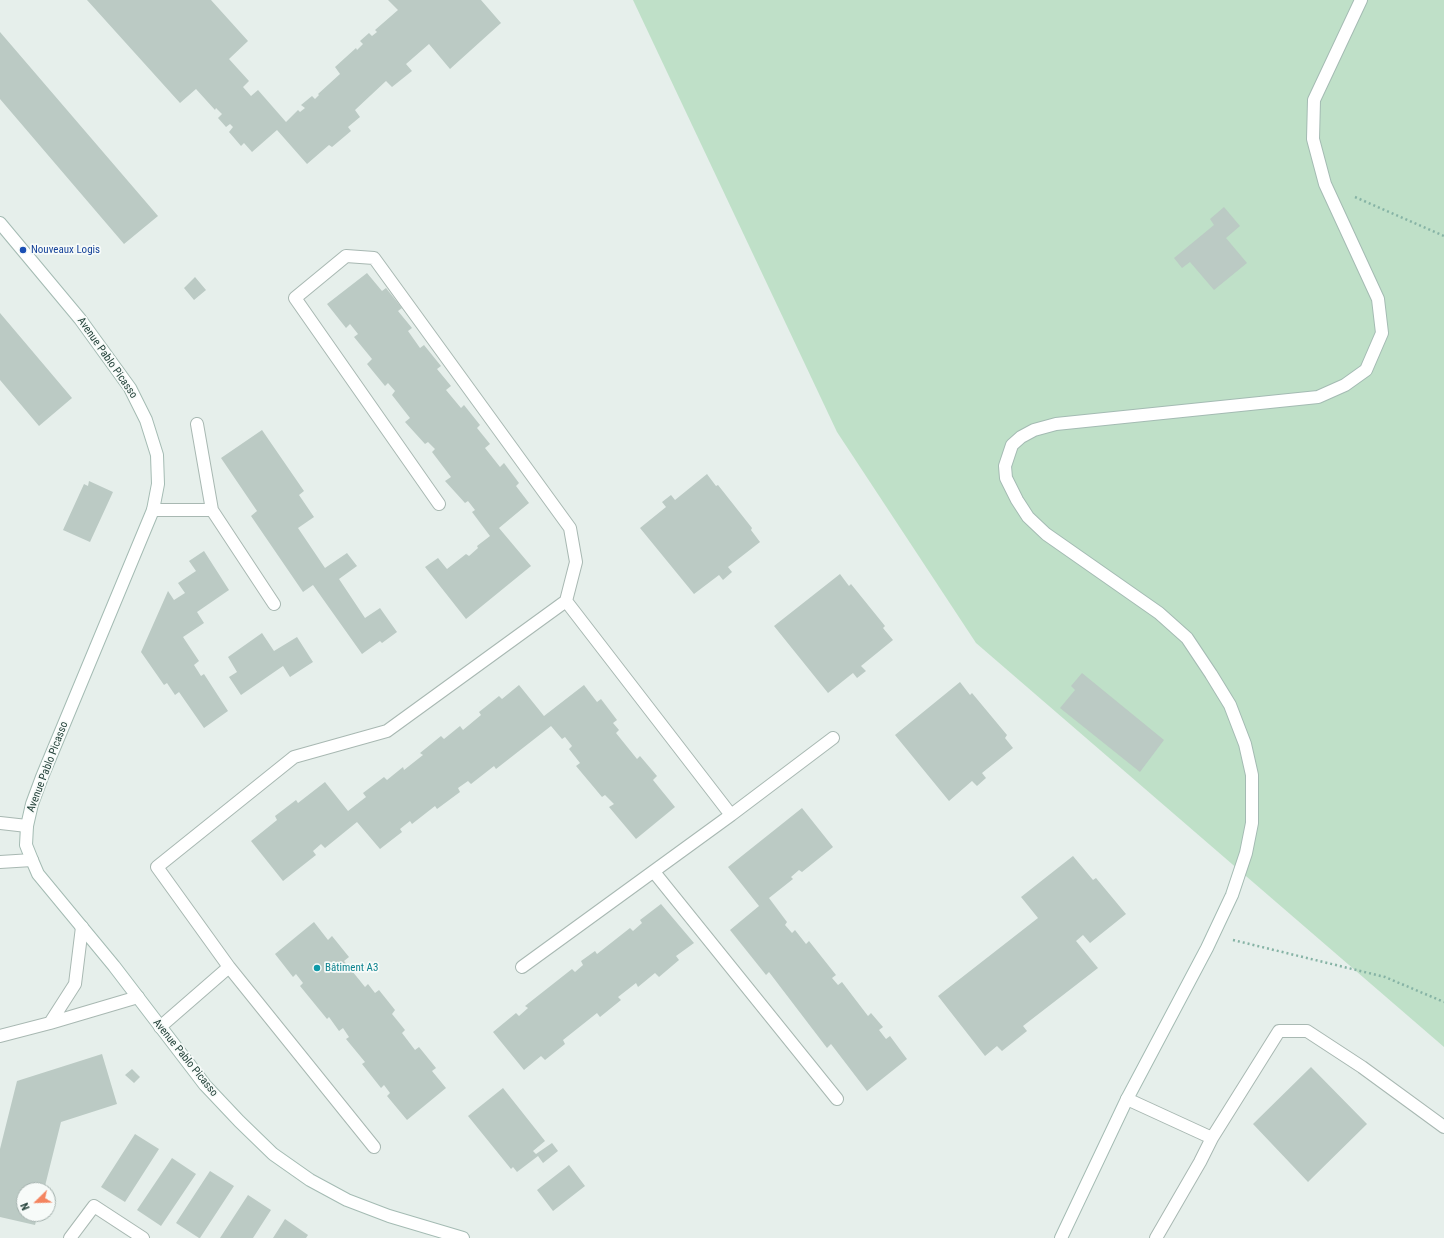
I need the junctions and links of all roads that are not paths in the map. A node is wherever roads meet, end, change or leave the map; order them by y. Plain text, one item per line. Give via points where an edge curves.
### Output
1 (1361, 0) edge
2 (0, 223) edge
3 (197, 424) dead end
4 (439, 504) dead end
5 (152, 510) junction
6 (212, 510) junction
7 (566, 600) junction
8 (274, 604) dead end
9 (833, 738) dead end
10 (731, 815) junction
11 (0, 823) edge
12 (27, 826) junction
13 (32, 860) junction
14 (0, 862) edge
15 (654, 872) junction
16 (82, 927) junction
17 (229, 967) junction
18 (522, 967) dead end
19 (138, 997) junction
20 (50, 1023) junction
21 (160, 1027) junction
22 (0, 1036) edge
23 (1127, 1099) junction
24 (837, 1100) dead end
25 (1444, 1127) edge
26 (1212, 1138) junction
27 (374, 1147) dead end
28 (70, 1238) edge
29 (143, 1238) edge
30 (463, 1238) edge
31 (1061, 1238) edge
32 (1156, 1238) edge

1 - 23 street via 1314,100 1313,139 1325,184 1378,299 1382,334 1366,370 1345,385 1318,397 1056,424 1034,430 1021,437 1012,445 1006,466 1006,478 1016,500 1028,517 1046,534 1159,613 1187,638 1230,704 1245,744 1252,775 1252,823 1246,853 1232,895
2 - 5 street, Avenue Pablo Picasso via 80,319 130,388 146,420 157,455 158,484
3 - 6 street
4 - 7 street via 295,298 346,256 374,258 570,528 576,562
5 - 6 street
5 - 12 street, Avenue Pablo Picasso via 42,777
6 - 8 street
7 - 10 street
7 - 17 street via 387,731 294,757 157,867
9 - 10 street
10 - 15 street
11 - 12 street
12 - 13 street, Avenue Pablo Picasso via 26,845
13 - 14 street
13 - 16 street, Avenue Pablo Picasso via 38,874
15 - 18 street
15 - 24 street
16 - 19 street, Avenue Pablo Picasso
16 - 20 street via 75,984
17 - 21 street
17 - 27 street
19 - 20 street
19 - 21 street, Avenue Pablo Picasso
20 - 22 street
21 - 30 street, Avenue Pablo Picasso via 205,1085 239,1121 273,1154 310,1180 347,1200 389,1216
23 - 26 street
23 - 31 street
25 - 26 street via 1362,1067 1307,1031 1279,1031
26 - 32 street
28 - 29 street via 94,1206

